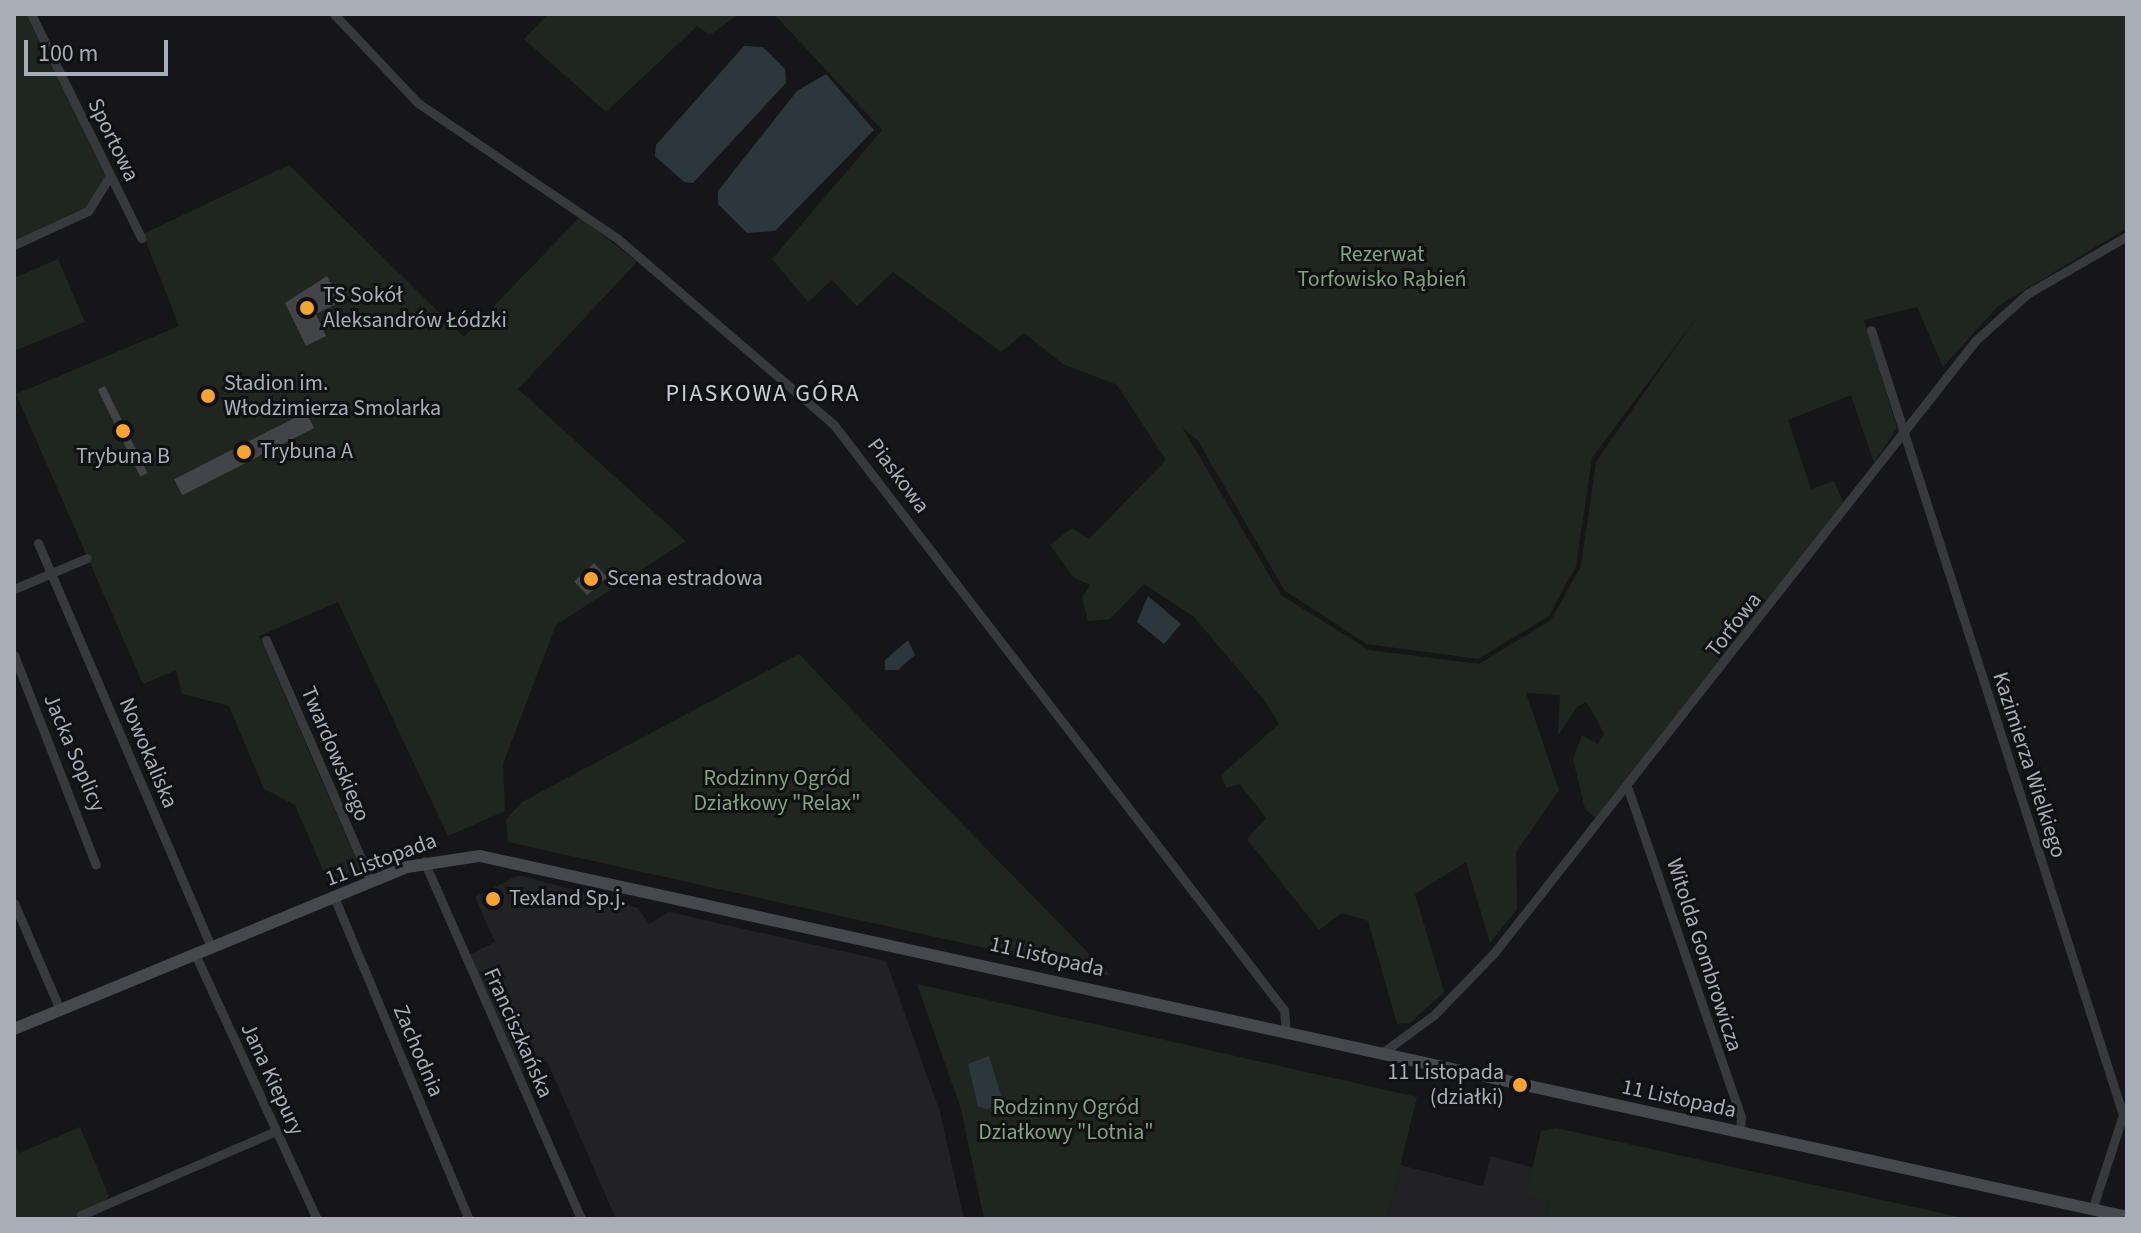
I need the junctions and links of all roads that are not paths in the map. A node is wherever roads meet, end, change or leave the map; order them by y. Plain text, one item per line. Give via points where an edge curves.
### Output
1 (31, 14) edge
2 (334, 14) edge
3 (109, 178) junction
4 (2127, 236) edge
5 (141, 238) dead end
6 (14, 245) edge
7 (1871, 330) dead end
8 (1904, 433) junction
9 (38, 543) dead end
10 (87, 558) dead end
11 (51, 574) junction
12 (14, 589) edge
13 (266, 640) dead end
14 (14, 655) edge
15 (1628, 789) junction
16 (424, 861) junction
17 (96, 865) dead end
18 (371, 882) junction
19 (334, 897) junction
20 (14, 903) edge
21 (211, 947) junction
22 (195, 954) junction
23 (60, 1010) junction
24 (14, 1029) edge
25 (1286, 1032) junction
26 (1382, 1053) junction
27 (276, 1131) junction
28 (1740, 1133) junction
29 (2092, 1210) junction
30 (81, 1215) dead end
31 (2127, 1217) edge
32 (317, 1219) edge
33 (469, 1219) edge
34 (581, 1219) edge

1 - 3 street, Sportowa
2 - 25 street, Piaskowa via 418,103 628,246 834,425 1284,1010
3 - 5 street, Sportowa
3 - 6 street via 88,211
4 - 8 street, Torfowa via 2059,272 1996,320
7 - 8 street, Kazimierza Wielkiego
8 - 15 street, Torfowa
8 - 29 street, Kazimierza Wielkiego via 2123,1115
9 - 11 street, Nowokaliska
10 - 11 street
11 - 12 street
11 - 21 street, Nowokaliska
13 - 18 street, Twardowskiego
14 - 17 street, Jacka Soplicy
15 - 26 street, Torfowa via 1466,983
15 - 28 street, Witolda Gombrowicza via 1741,1118
16 - 18 street, 11 Listopada
16 - 25 street, 11 Listopada via 504,859
16 - 34 street, Franciszkańska
18 - 19 street, 11 Listopada
19 - 21 street, 11 Listopada
19 - 33 street, Zachodnia
20 - 23 street
21 - 22 street, 11 Listopada
22 - 23 street, 11 Listopada
22 - 27 street, Jana Kiepury
23 - 24 street, 11 Listopada
25 - 26 street, 11 Listopada
26 - 28 street, 11 Listopada
27 - 30 street
27 - 32 street, Jana Kiepury
28 - 29 street, 11 Listopada
29 - 31 street, 11 Listopada

